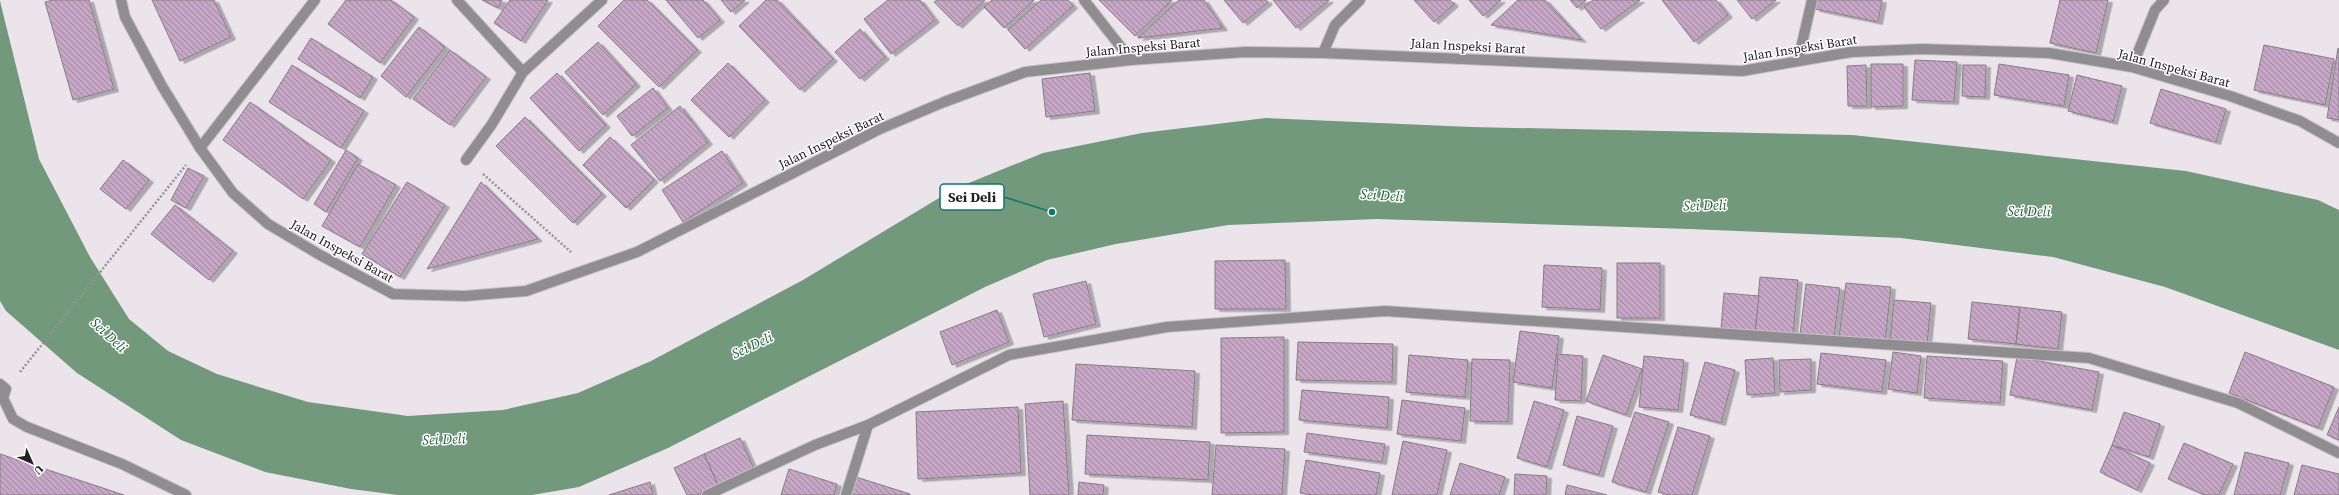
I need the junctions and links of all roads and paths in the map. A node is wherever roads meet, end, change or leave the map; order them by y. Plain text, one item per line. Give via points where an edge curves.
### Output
1 (122, 0) edge
2 (315, 0) edge
3 (456, 0) edge
4 (602, 0) edge
5 (1084, 0) edge
6 (1360, 0) edge
7 (1812, 0) edge
8 (2164, 0) edge
9 (1323, 53) junction
10 (1131, 60) junction
11 (1798, 61) junction
12 (2132, 67) junction
13 (523, 72) junction
14 (2339, 143) edge
15 (200, 148) junction
16 (466, 160) joint
17 (590, 268) junction
18 (36, 350) dead end
19 (0, 384) edge
20 (2, 400) edge
21 (868, 425) junction
22 (2339, 453) edge
23 (186, 495) edge
24 (707, 495) edge
25 (846, 495) edge

1 - 15 street, Jalan Inspeksi Barat via 125,17 162,86
2 - 15 street
3 - 13 street
4 - 13 street
5 - 10 street
6 - 9 street via 1335,25
7 - 11 street
8 - 12 street via 2155,10
9 - 10 street, Jalan Inspeksi Barat via 1245,52
9 - 11 street, Jalan Inspeksi Barat via 1742,71
10 - 17 street, Jalan Inspeksi Barat via 1024,72 944,102 880,129 637,252
11 - 12 street, Jalan Inspeksi Barat via 1851,52 1922,49 2049,53
12 - 14 street, Jalan Inspeksi Barat via 2230,96 2300,121
13 - 16 street via 492,124
15 - 17 street, Jalan Inspeksi Barat via 233,193 268,224 393,294 465,296 526,291
15 - 18 path
16 - 17 path
19 - 20 street via 6,389
20 - 23 street via 13,419 27,427 122,464
21 - 22 street via 1009,354 1167,328 1385,311 2089,358 2238,403
21 - 24 street via 815,445
21 - 25 street

